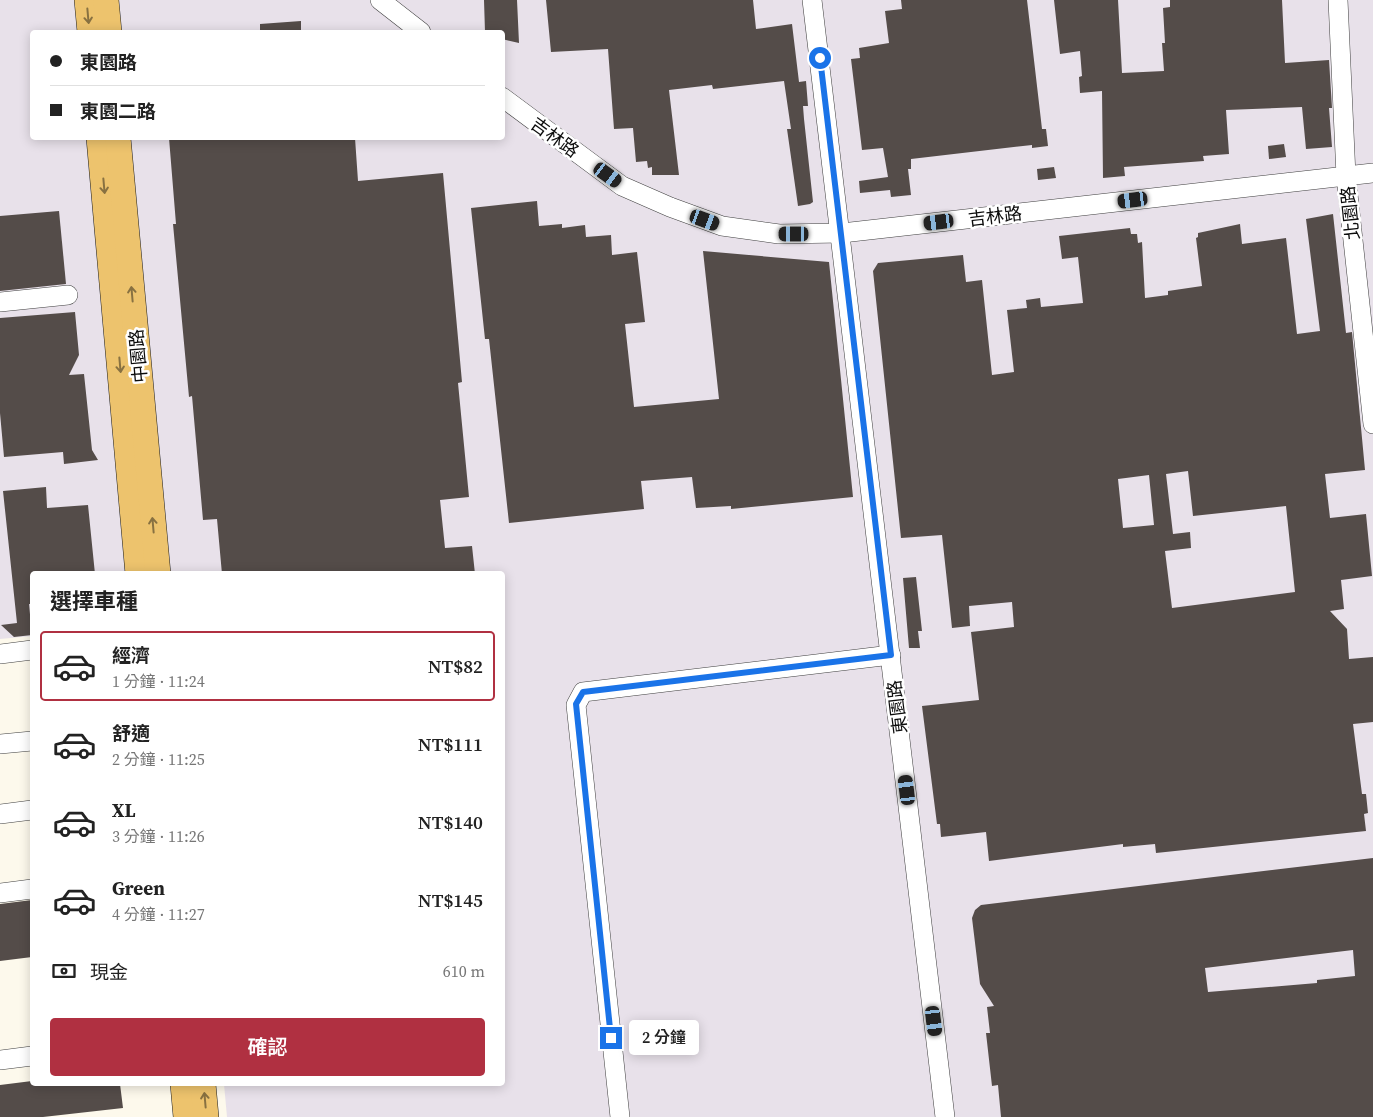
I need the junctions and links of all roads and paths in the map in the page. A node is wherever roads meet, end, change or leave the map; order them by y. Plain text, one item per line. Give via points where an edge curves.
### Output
1 (380, 0) edge
2 (812, 0) edge
3 (1338, 0) edge
4 (102, 1) edge
5 (91, 30) edge
6 (109, 30) edge
7 (418, 30) edge
8 (505, 99) edge
9 (99, 140) edge
10 (118, 140) edge
11 (1373, 173) edge
12 (1346, 176) junction
13 (842, 234) junction
14 (68, 295) dead end
15 (0, 302) edge
16 (1373, 424) edge
17 (138, 571) edge
18 (158, 571) edge
19 (30, 650) edge
20 (0, 654) edge
21 (891, 655) junction
22 (30, 741) edge
23 (0, 744) edge
24 (30, 810) edge
25 (0, 814) edge
26 (30, 889) edge
27 (0, 893) edge
28 (30, 1056) edge
29 (0, 1060) edge
30 (183, 1086) edge
31 (203, 1086) edge
32 (186, 1117) edge
33 (206, 1117) edge
34 (620, 1117) edge
35 (945, 1117) edge

1 - 7 street
2 - 13 street, 東園路
3 - 12 street, 北園路
4 -> 5 main road
4 - 6 main road
8 - 13 street, 吉林路 via 622,186 670,208 722,226 779,234
9 -> 17 main road, 中園路
18 -> 10 main road, 中園路
11 - 12 street, 吉林路
12 - 13 street, 吉林路
12 - 16 street, 北園路
13 - 21 street, 東園路
14 - 15 street
19 - 20 street
21 - 34 street via 583,692 576,704
21 - 35 street, 東園路
22 - 23 street
24 - 25 street
26 - 27 street
28 - 29 street
30 - 32 main road
33 -> 31 main road

